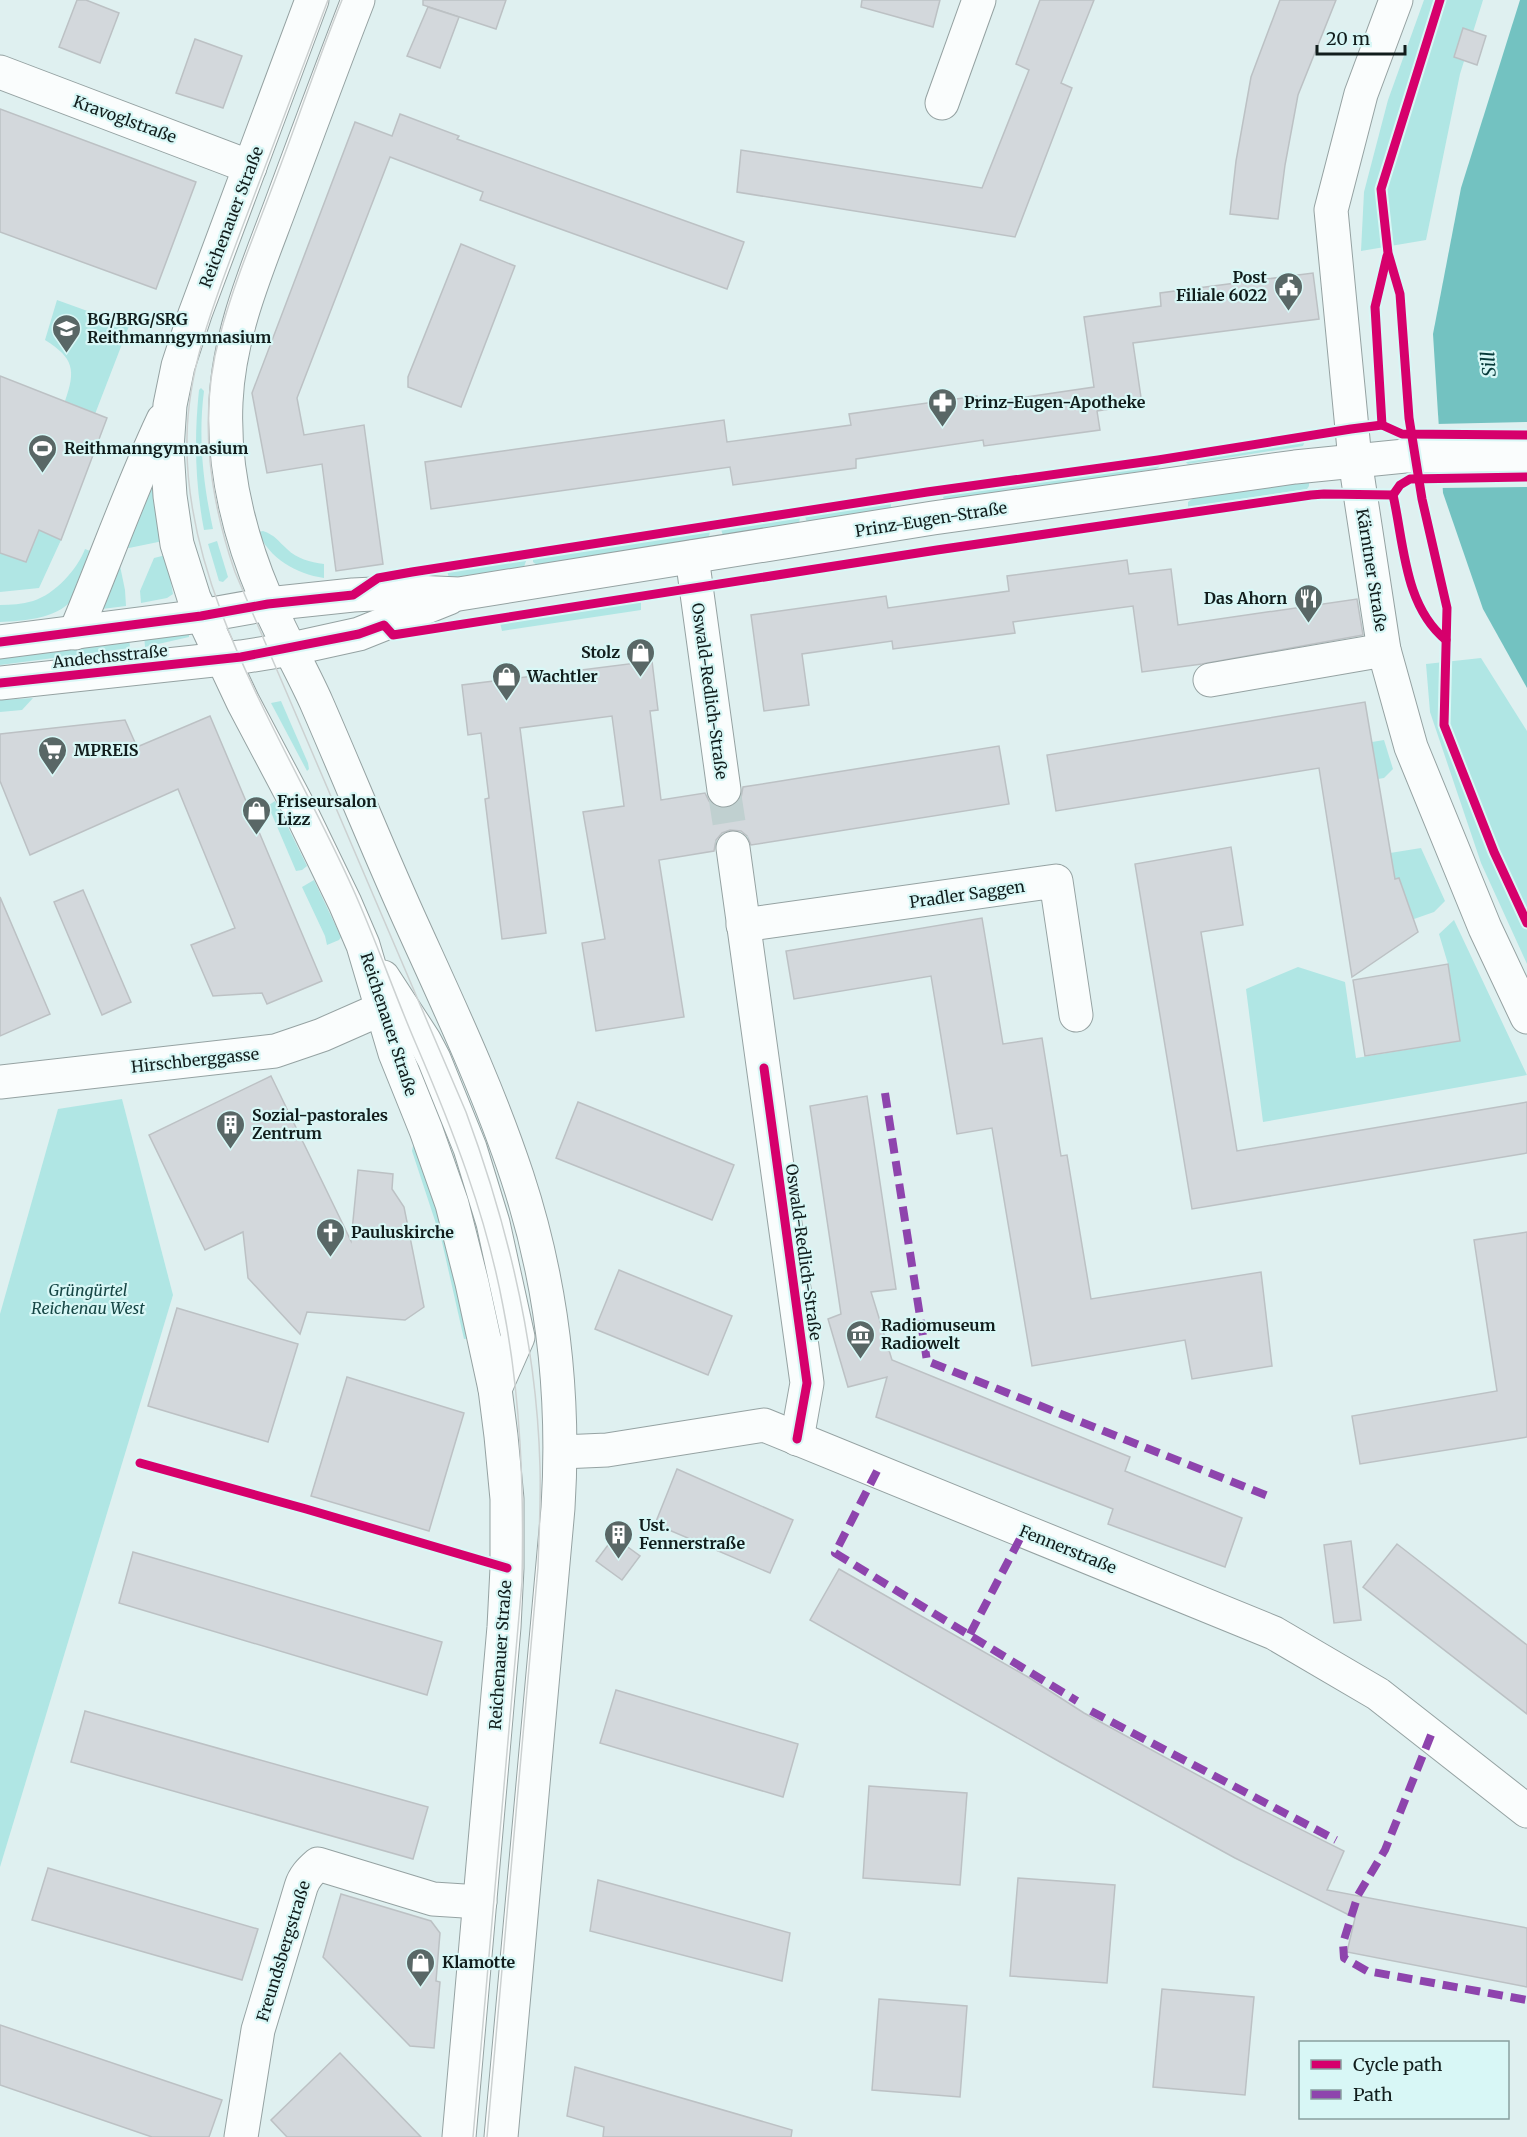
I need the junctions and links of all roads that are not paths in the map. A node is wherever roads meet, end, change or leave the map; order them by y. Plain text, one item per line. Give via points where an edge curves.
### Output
1 (312, 0) edge
2 (358, 0) edge
3 (979, 0) edge
4 (1396, 0) edge
5 (0, 72) edge
6 (942, 103) dead end
7 (250, 167) junction
8 (170, 405) junction
9 (1527, 455) edge
10 (1355, 460) junction
11 (692, 556) junction
12 (459, 594) junction
13 (268, 604) junction
14 (201, 616) junction
15 (75, 633) junction
16 (0, 642) edge
17 (291, 649) junction
18 (1384, 650) junction
19 (222, 659) junction
20 (1210, 680) dead end
21 (0, 683) edge
22 (724, 790) tunnel mouth
23 (733, 848) tunnel mouth
24 (411, 922) junction
25 (743, 925) junction
26 (363, 945) junction
27 (381, 1009) junction
28 (1076, 1015) dead end
29 (1527, 1017) edge
30 (424, 1040) junction
31 (0, 1082) edge
32 (518, 1337) junction
33 (557, 1372) junction
34 (495, 1389) junction
35 (797, 1439) junction
36 (561, 1452) junction
37 (1527, 1811) edge
38 (480, 1902) junction
39 (241, 2137) edge
40 (459, 2137) edge
41 (501, 2137) edge

1 - 7 street, Reichenauer Straße
2 - 13 street via 251,283 228,370 225,428 230,477 242,530
3 - 6 street
4 - 10 street, Kärntner Straße via 1361,94 1331,210
5 - 7 street, Kravoglstraße
7 - 8 street, Reichenauer Straße via 185,342
8 - 14 street, Reichenauer Straße via 167,473 173,523
8 - 15 street
9 - 10 street, Prinz-Eugen-Straße
10 - 11 street, Prinz-Eugen-Straße via 933,518
10 - 18 street, Kärntner Straße
11 - 12 street, Prinz-Eugen-Straße
11 - 22 street, Oswald-Redlich-Straße
12 - 13 street, Prinz-Eugen-Straße via 374,593
12 - 17 street, Prinz-Eugen-Straße via 359,634
13 - 14 street, Prinz-Eugen-Straße
13 - 17 street
14 - 15 street, Andechsstraße
14 - 19 street, Reichenauer Straße
15 - 16 street, Andechsstraße
17 - 19 street, Prinz-Eugen-Straße
17 - 24 street
18 - 20 street
18 - 29 street, Kärntner Straße via 1411,747 1485,928
19 - 21 street, Andechsstraße
19 - 26 street, Reichenauer Straße via 322,854
23 - 25 street, Oswald-Redlich-Straße
24 - 30 street
24 - 33 street via 518,1178 539,1258
25 - 28 street, Pradler Saggen via 1056,881
25 - 35 street, Oswald-Redlich-Straße via 807,1383
26 - 27 street, Reichenauer Straße
26 - 30 street
27 - 31 street, Hirschberggasse via 275,1051
27 - 34 street, Reichenauer Straße via 452,1204
30 - 32 street via 455,1109 483,1187
32 - 33 street
32 - 34 street
33 - 36 street
34 - 38 street, Reichenauer Straße via 507,1499 507,1568
35 - 36 street, Fennerstraße via 764,1425 607,1450
35 - 37 street, Fennerstraße via 1274,1633 1378,1694
36 - 41 street via 552,1592
38 - 39 street, Freundsbergstraße via 433,1899 318,1864 310,1870 303,1879 258,2030
38 - 40 street, Reichenauer Straße

